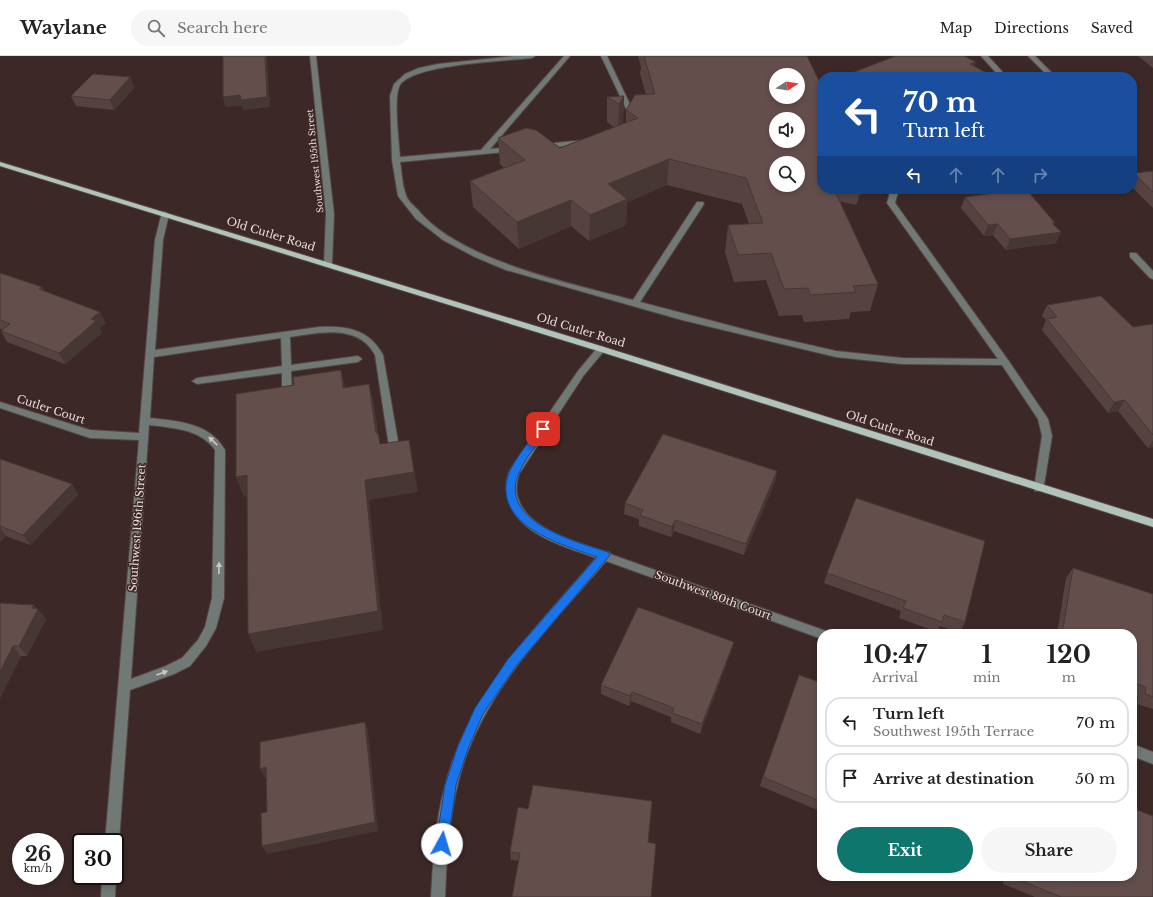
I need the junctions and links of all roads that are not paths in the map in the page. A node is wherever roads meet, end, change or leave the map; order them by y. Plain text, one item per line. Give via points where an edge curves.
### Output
1 (313, 56) edge
2 (532, 56) edge
3 (567, 56) edge
4 (604, 56) edge
5 (984, 56) edge
6 (1031, 56) edge
7 (999, 72) edge
8 (1049, 72) edge
9 (624, 127) edge
10 (593, 141) edge
11 (538, 147) edge
12 (522, 148) edge
13 (483, 152) junction
14 (396, 160) junction
15 (0, 164) edge
16 (894, 194) edge
17 (700, 204) dead end
18 (165, 214) junction
19 (1133, 255) dead end
20 (328, 264) junction
21 (1153, 276) edge
22 (635, 304) junction
23 (284, 334) junction
24 (601, 349) junction
25 (150, 354) junction
26 (358, 359) dead end
27 (1005, 362) junction
28 (286, 369) junction
29 (197, 381) dead end
30 (287, 394) edge
31 (0, 405) edge
32 (145, 421) junction
33 (144, 437) junction
34 (395, 453) edge
35 (1039, 488) junction
36 (1153, 523) edge
37 (605, 555) junction
38 (817, 632) edge
39 (125, 686) junction
40 (1137, 752) edge
41 (1153, 758) edge
42 (113, 833) edge
43 (109, 885) edge
44 (108, 897) edge
45 (438, 897) edge

1 - 20 street, Southwest 195th Street via 330,214
2 - 14 street via 438,66 407,75 397,84 393,96
3 - 13 street
4 - 9 street via 632,115
5 - 7 street
6 - 8 street
10 - 11 street
12 - 13 street
13 - 14 street
14 - 22 street via 402,196 419,217 446,238 509,268
15 - 18 main road, Old Cutler Road
16 - 27 street via 891,203
17 - 22 street
18 - 20 main road, Old Cutler Road
18 - 25 street, Southwest 196th Street via 159,240
19 - 21 street
20 - 24 main road, Old Cutler Road
22 - 27 street via 836,354 902,361
23 - 25 street
23 - 28 street
23 - 34 street via 340,330 364,337 374,345 380,358
24 - 35 main road, Old Cutler Road
24 - 37 street, Southwest 80th Court via 581,373 521,461 514,473 511,491 520,514 539,531
25 - 32 street, Southwest 196th Street
26 - 28 street
27 - 35 street via 1043,419 1047,436
28 - 29 street
28 - 30 street
31 - 33 street, Cutler Court via 90,434
32 - 33 street, Southwest 196th Street
39 -> 32 street via 186,662 207,634 218,598 220,450 212,439 199,431
33 - 39 street, Southwest 196th Street
35 - 36 main road, Old Cutler Road
37 - 38 street, Southwest 80th Court
37 - 45 street via 512,662 474,721 451,785
39 - 42 street, Southwest 196th Street
40 - 41 street
43 - 44 street

